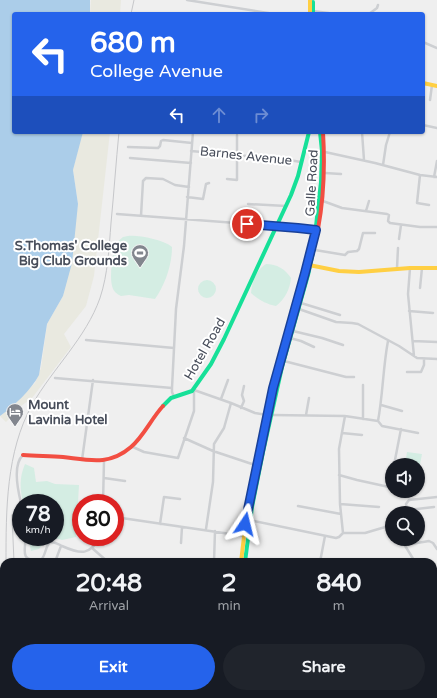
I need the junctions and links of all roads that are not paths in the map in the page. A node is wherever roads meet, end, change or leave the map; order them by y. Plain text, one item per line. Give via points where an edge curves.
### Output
1 (187, 0) edge
2 (311, 0) edge
3 (378, 5) dead end
4 (262, 12) edge
5 (312, 12) edge
6 (372, 12) edge
7 (425, 43) edge
8 (437, 48) edge
9 (425, 83) edge
10 (435, 85) edge
11 (430, 100) dead end
12 (425, 125) edge
13 (437, 128) edge
14 (193, 134) edge
15 (308, 134) edge
16 (320, 134) edge
17 (324, 134) edge
18 (362, 134) edge
19 (389, 134) edge
20 (237, 135) dead end
21 (192, 143) junction
22 (128, 147) dead end
23 (191, 151) junction
24 (325, 152) junction
25 (237, 155) junction
26 (130, 158) dead end
27 (364, 160) junction
28 (437, 161) edge
29 (301, 162) junction
30 (191, 163) junction
31 (383, 165) junction
32 (325, 173) junction
33 (341, 174) dead end
34 (420, 175) junction
35 (436, 177) edge
36 (227, 179) dead end
37 (209, 184) dead end
38 (189, 187) junction
39 (188, 198) junction
40 (323, 201) junction
41 (369, 201) dead end
42 (248, 204) dead end
43 (429, 205) dead end
44 (286, 206) junction
45 (366, 211) junction
46 (117, 214) dead end
47 (141, 216) junction
48 (186, 220) junction
49 (401, 224) junction
50 (277, 226) junction
51 (437, 227) edge
52 (317, 231) junction
53 (375, 233) dead end
54 (399, 239) dead end
55 (398, 248) dead end
56 (315, 250) junction
57 (309, 266) junction
58 (422, 267) junction
59 (397, 268) junction
60 (410, 268) junction
61 (437, 268) edge
62 (420, 288) dead end
63 (302, 303) junction
64 (297, 309) junction
65 (409, 311) junction
66 (433, 313) dead end
67 (340, 315) dead end
68 (293, 331) junction
69 (290, 338) junction
70 (86, 340) dead end
71 (388, 341) junction
72 (413, 341) junction
73 (437, 342) edge
74 (343, 345) dead end
75 (314, 347) dead end
76 (174, 348) junction
77 (414, 356) junction
78 (424, 359) junction
79 (437, 360) edge
80 (284, 361) junction
81 (407, 372) dead end
82 (354, 377) dead end
83 (55, 378) dead end
84 (93, 380) junction
85 (228, 380) dead end
86 (363, 385) dead end
87 (244, 386) dead end
88 (172, 388) junction
89 (194, 390) junction
90 (174, 397) junction
91 (308, 398) dead end
92 (221, 399) junction
93 (231, 403) junction
94 (381, 405) junction
95 (241, 408) junction
96 (402, 411) dead end
97 (270, 415) junction
98 (306, 415) junction
99 (345, 416) junction
100 (363, 419) junction
101 (378, 420) junction
102 (401, 429) junction
103 (342, 433) junction
104 (418, 433) dead end
105 (362, 435) dead end
106 (184, 438) junction
107 (133, 447) junction
108 (213, 451) junction
109 (23, 455) joint
110 (395, 458) edge
111 (82, 461) junction
112 (104, 461) junction
113 (256, 465) dead end
114 (339, 475) junction
115 (104, 478) junction
116 (125, 481) dead end
117 (385, 486) edge
118 (19, 494) edge
119 (103, 494) edge
120 (437, 497) edge
121 (180, 499) dead end
122 (340, 504) junction
123 (298, 506) dead end
124 (406, 506) edge
125 (379, 507) dead end
126 (434, 507) dead end
127 (425, 509) edge
128 (341, 514) junction
129 (124, 518) edge
130 (249, 520) junction
131 (160, 524) junction
132 (182, 527) junction
133 (385, 527) edge
134 (206, 530) junction
135 (215, 531) junction
136 (342, 533) junction
137 (245, 536) junction
138 (325, 536) junction
139 (180, 543) dead end
140 (425, 543) edge
141 (25, 546) edge
142 (47, 546) edge
143 (61, 546) joint
144 (406, 546) edge
145 (92, 548) joint
146 (437, 548) edge
147 (27, 558) edge
148 (43, 558) edge
149 (56, 558) edge
150 (103, 558) edge
151 (214, 558) edge
152 (242, 558) edge
153 (245, 558) edge
154 (321, 558) edge
155 (412, 558) edge

1 - 4 street
2 - 5 main road
3 - 6 street
7 - 8 street
9 - 10 main road
10 - 11 street
12 - 13 street
14 - 21 street
15 - 29 main road, Hotel Road
16 - 52 main road, Galle Road via 322,162
17 - 24 main road, Galle Road
18 - 27 street
19 - 31 street
20 - 25 street
21 - 22 street via 163,140 158,148
21 - 23 street
23 - 25 street, Barnes Avenue
23 - 30 street
24 - 27 street
24 - 32 main road, Galle Road
25 - 29 street, Barnes Avenue
25 - 36 street via 237,180
26 - 30 street
27 - 31 street
28 - 35 street
29 - 44 main road, Hotel Road
30 - 38 street
31 - 34 street
32 - 33 street
32 - 40 main road, Galle Road
34 - 35 street
34 - 43 street via 417,203
37 - 39 street via 206,184 204,199
38 - 39 street
38 - 47 street via 175,185 163,179 144,179
39 - 48 street
40 - 45 street via 342,208
40 - 52 main road, Galle Road
41 - 45 street
42 - 44 street
44 - 50 main road, Hotel Road
45 - 49 street via 387,214 390,223
46 - 47 street
47 - 48 street
48 - 50 street
48 - 76 street
49 - 51 street
49 - 54 street
50 - 52 street
50 - 89 main road, Hotel Road via 234,318
52 - 56 main road, Galle Road
52 - 57 main road, Galle Road
53 - 56 street via 363,233 357,252 348,252 345,255
55 - 59 street
56 - 57 main road, Galle Road
57 - 59 main road via 359,272
57 - 63 main road, Galle Road
57 - 64 main road, Galle Road
58 - 60 main road
58 - 61 main road
58 - 62 street
59 - 60 main road
60 - 65 street
63 - 64 main road, Galle Road
63 - 67 street
64 - 68 main road, Galle Road
64 - 71 street via 336,322 358,324
64 - 97 main road, Galle Road via 273,388
65 - 66 street
65 - 72 street
68 - 69 main road, Galle Road
68 - 74 street
69 - 75 street
69 - 80 main road, Galle Road
70 - 76 street
71 - 77 street
71 - 94 street
72 - 73 street
72 - 77 street
76 - 88 street
77 - 78 street
78 - 79 street
78 - 81 street via 421,372
80 - 82 street
80 - 97 main road, Galle Road
83 - 84 street
84 - 88 street
84 - 111 street
85 - 92 street
86 - 100 street
87 - 95 street via 244,401
88 - 90 street
89 - 90 main road, Hotel Road
89 - 92 street
89 - 106 street via 194,411
90 - 107 main road, Hotel Road via 167,401
91 - 98 street
92 - 93 street
93 - 95 street
93 - 108 street
94 - 96 street
94 - 101 street
95 - 97 street
97 - 98 street
97 - 130 main road, Galle Road
97 - 137 main road, Galle Road via 248,508
98 - 99 street
99 - 100 street
99 - 103 street
100 - 101 street
101 - 102 street via 382,426
102 - 104 street
102 - 110 street
103 - 105 street
103 - 114 street
106 - 107 street via 176,459
106 - 108 street
107 - 112 main road, Hotel Road
108 - 113 street
108 - 134 street via 213,482
109 - 111 main road, Hotel Road via 63,457
109 - 118 street via 18,464
111 - 112 main road, Hotel Road
112 - 115 street
114 - 117 street
114 - 122 street
115 - 116 street
115 - 119 street
120 - 124 street via 409,500
121 - 131 street via 164,497
122 - 125 street
122 - 128 street
123 - 128 street
126 - 127 street
128 - 136 street
129 - 131 street
130 - 137 main road, Galle Road
130 - 138 street
131 - 132 street
132 - 134 street
132 - 139 street
133 - 136 street via 365,533
134 - 135 street
135 - 137 street
135 - 151 street
136 - 138 street via 336,538
137 - 152 main road, Galle Road
137 - 153 main road, Galle Road
138 - 154 street
140 - 146 street via 432,542
141 - 147 street via 24,554
142 - 148 street
143 - 145 street via 82,553
143 - 149 street
144 - 155 street
145 - 150 street

